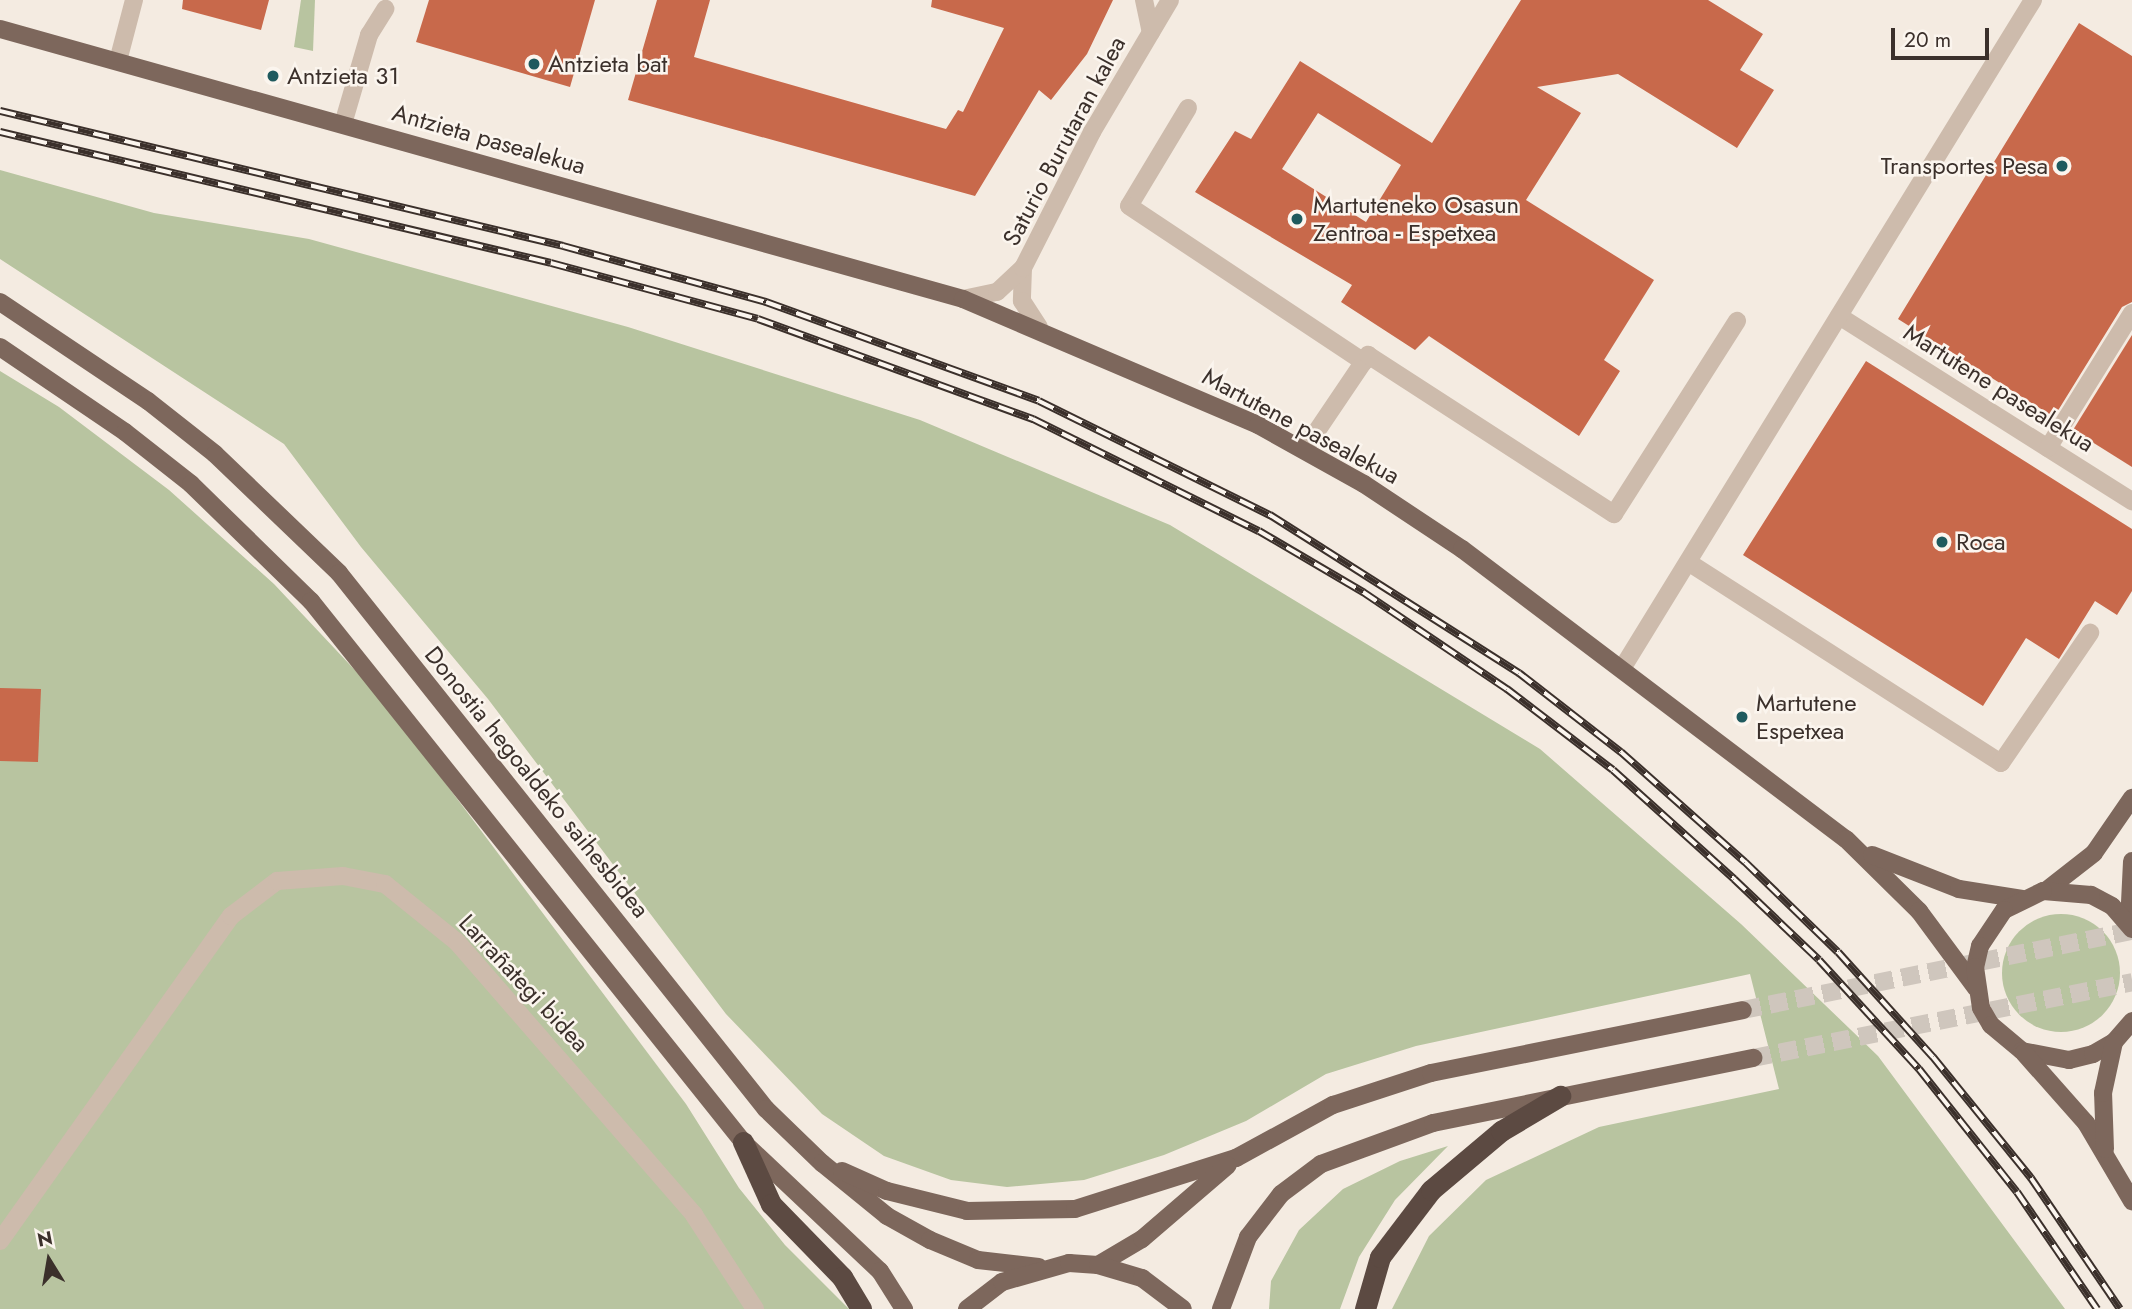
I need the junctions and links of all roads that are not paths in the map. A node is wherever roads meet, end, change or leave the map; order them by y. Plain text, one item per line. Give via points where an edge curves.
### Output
1 (134, 0) edge
2 (1144, 0) edge
3 (1170, 0) edge
4 (2033, 0) edge
5 (386, 9) dead end
6 (0, 29) edge
7 (1151, 32) junction
8 (118, 61) junction
9 (1188, 108) dead end
10 (343, 124) junction
11 (1023, 268) junction
12 (963, 299) junction
13 (0, 302) edge
14 (2132, 313) edge
15 (1839, 316) junction
16 (1737, 321) dead end
17 (1039, 327) junction
18 (0, 347) edge
19 (1364, 362) junction
20 (2048, 448) junction
21 (1304, 450) junction
22 (2132, 500) edge
23 (1688, 562) junction
24 (2090, 633) dead end
25 (1623, 667) junction
26 (2132, 798) edge
27 (1846, 839) junction
28 (2132, 861) edge
29 (2043, 891) junction
30 (2022, 899) junction
31 (2131, 926) edge
32 (1976, 988) junction
33 (1743, 1010) tunnel mouth
34 (2131, 1024) edge
35 (2114, 1042) junction
36 (2022, 1051) junction
37 (1753, 1058) tunnel mouth
38 (1560, 1096) junction
39 (743, 1142) junction
40 (2105, 1149) junction
41 (1236, 1158) junction
42 (822, 1163) junction
43 (2132, 1201) edge
44 (0, 1241) edge
45 (1098, 1265) junction
46 (1040, 1267) junction
47 (755, 1309) edge
48 (861, 1309) edge
49 (904, 1309) edge
50 (967, 1309) edge
51 (1183, 1309) edge
52 (1221, 1309) edge
53 (1365, 1309) edge

1 - 8 street
2 - 7 street
3 - 7 street, Saturio Burutaran kalea
4 - 15 street
5 - 10 street via 369,35
6 - 8 main road, Antzieta pasealekua
7 - 11 street, Saturio Burutaran kalea
8 - 10 main road, Antzieta pasealekua
9 - 19 street via 1129,206
10 - 12 main road, Antzieta pasealekua
11 - 12 street via 997,292
11 - 17 street via 1022,301
12 - 17 main road, Martutene pasealekua
13 - 42 main road, Donostia hegoaldeko saihesbidea via 148,401 260,495 339,573 766,1109
14 - 20 street
15 - 20 street, Martutene pasealekua
15 - 23 street
16 - 19 street via 1614,514 1368,355
17 - 21 main road, Martutene pasealekua
18 - 39 main road via 125,432 191,485 311,601
19 - 21 street
20 - 22 street, Martutene pasealekua
21 - 25 main road, Martutene pasealekua via 1462,549
23 - 24 street via 2001,763
23 - 25 street
25 - 27 main road, Martutene pasealekua
26 - 29 main road via 2080,869
27 - 30 main road, Martutene pasealekua via 1929,880
27 - 32 main road, Martutene pasealekua via 1919,911
28 - 31 main road
29 - 30 main road, Martutene pasealekua
29 - 31 main road, Martutene pasealekua via 2091,895
30 - 32 main road, Martutene pasealekua via 2004,910 1980,946
32 - 36 main road, Martutene pasealekua via 1991,1025
33 - 41 main road via 1431,1073 1333,1105
34 - 35 main road, Martutene pasealekua
35 - 36 main road, Martutene pasealekua via 2069,1060
35 - 40 main road, Martutene pasealekua via 2103,1093
36 - 40 main road, Martutene pasealekua
37 - 38 main road
38 - 52 main road via 1433,1123 1321,1164 1280,1194 1248,1237
38 - 53 highway via 1501,1131 1431,1189 1380,1257
39 - 48 highway via 771,1204 842,1277
39 - 49 main road via 880,1271
40 - 43 main road, Martutene pasealekua
41 - 42 main road via 1109,1201 1004,1214 887,1191
41 - 45 main road via 1142,1239
42 - 46 main road, Donostia hegoaldeko saihesbidea via 887,1216 930,1240 978,1261
44 - 47 street, Larrañategi bidea via 231,916 277,881 343,876 386,884 457,942 694,1215
45 - 46 main road
45 - 51 main road via 1142,1278
46 - 50 main road via 1002,1282

